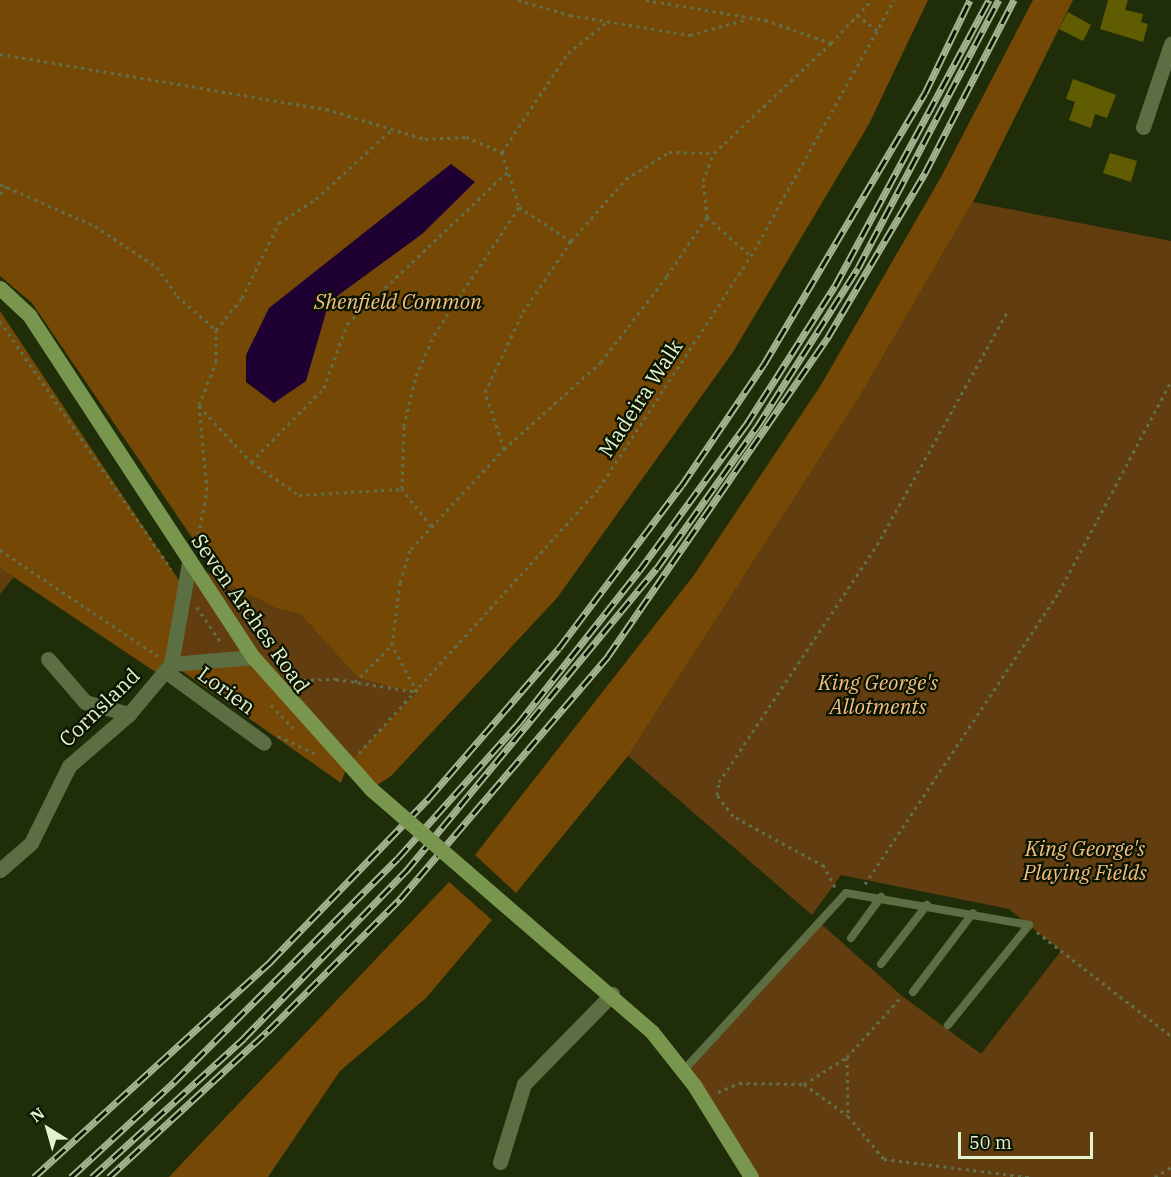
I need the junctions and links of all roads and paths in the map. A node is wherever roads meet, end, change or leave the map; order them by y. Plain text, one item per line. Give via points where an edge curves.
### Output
1 (518, 0) edge
2 (649, 0) edge
3 (872, 0) edge
4 (894, 0) edge
5 (857, 15) junction
6 (746, 19) junction
7 (608, 21) junction
8 (879, 32) junction
9 (831, 43) junction
10 (1171, 44) edge
11 (0, 54) edge
12 (1143, 127) dead end
13 (392, 129) junction
14 (502, 152) junction
15 (714, 153) junction
16 (508, 171) junction
17 (0, 184) edge
18 (6, 186) junction
19 (0, 194) edge
20 (519, 207) junction
21 (707, 217) junction
22 (571, 241) junction
23 (751, 256) junction
24 (0, 288) edge
25 (1009, 309) dead end
26 (0, 321) edge
27 (216, 330) junction
28 (1171, 381) edge
29 (199, 405) junction
30 (504, 449) junction
31 (251, 462) junction
32 (402, 489) junction
33 (431, 526) junction
34 (189, 563) junction
35 (184, 588) junction
36 (392, 645) junction
37 (253, 657) junction
38 (48, 659) dead end
39 (232, 659) junction
40 (168, 668) junction
41 (270, 680) junction
42 (355, 682) junction
43 (417, 692) junction
44 (266, 699) dead end
45 (129, 714) junction
46 (302, 737) dead end
47 (264, 743) dead end
48 (310, 744) dead end
49 (326, 758) dead end
50 (347, 766) junction
51 (0, 870) edge
52 (854, 892) junction
53 (881, 897) junction
54 (927, 905) junction
55 (829, 908) junction
56 (973, 913) junction
57 (1029, 925) junction
58 (851, 938) dead end
59 (881, 964) dead end
60 (913, 992) dead end
61 (612, 994) junction
62 (902, 996) dead end
63 (948, 1025) dead end
64 (1171, 1036) edge
65 (847, 1057) junction
66 (683, 1071) junction
67 (804, 1084) junction
68 (703, 1099) junction
69 (848, 1116) junction
70 (500, 1162) dead end
71 (1171, 1167) edge
72 (751, 1177) edge
73 (1029, 1177) edge
74 (1155, 1177) edge

1 - 7 path
2 - 6 path
3 - 5 path
4 - 8 path, Madeira Walk
5 - 8 path
5 - 9 path
6 - 7 path via 690,35
6 - 9 path
7 - 14 path via 568,53
8 - 23 path, Madeira Walk
9 - 15 path
10 - 12 street
11 - 13 path via 303,105
13 - 14 path via 425,139 466,137
13 - 27 path via 316,200 279,223 242,298
14 - 16 path
15 - 21 path via 703,181
15 - 22 path via 669,152 626,179
16 - 20 path
16 - 31 path via 347,324 324,388
17 - 18 path
18 - 19 path
18 - 27 path via 95,226 157,267 177,296
20 - 22 path
20 - 32 path via 434,335 416,376 404,426
21 - 23 path
21 - 30 path via 601,362
22 - 30 path via 523,312 485,392
23 - 43 path, Madeira Walk via 599,488
24 - 34 street, Seven Arches Road via 29,315
25 - 55 path via 877,544 719,782 717,795 733,816 824,866 835,883
26 - 35 path
27 - 29 path via 216,362
28 - 52 path via 1059,592 864,886
29 - 31 path
29 - 34 path via 207,490 203,529
30 - 33 path
31 - 32 path via 298,495
32 - 33 path
33 - 36 path via 411,549 403,571
34 - 35 street
34 - 37 street, Seven Arches Road
35 - 39 path
35 - 40 street
36 - 42 path
36 - 43 path
37 - 39 street
37 - 41 street, Seven Arches Road
38 - 45 street via 85,702
39 - 40 street
40 - 45 street, Cornsland
40 - 47 street, Lorien
41 - 42 path
41 - 50 street, Seven Arches Road
42 - 43 path
43 - 50 path, Madeira Walk
44 - 46 path
45 - 51 street, Cornsland via 69,766 31,843
48 - 49 path
50 - 61 street, Seven Arches Road, bridge
52 - 53 lane
52 - 55 lane
53 - 54 lane
53 - 58 lane
54 - 56 lane
54 - 59 lane
55 - 66 lane
56 - 57 lane
56 - 60 lane
57 - 63 lane
57 - 64 path
61 - 66 street, Seven Arches Road
61 - 70 street via 524,1084
62 - 65 path
65 - 67 path
65 - 69 path
66 - 68 street, Seven Arches Road
67 - 68 path via 739,1083
67 - 69 path
68 - 72 street, Seven Arches Road
69 - 73 path via 884,1160
71 - 74 path

